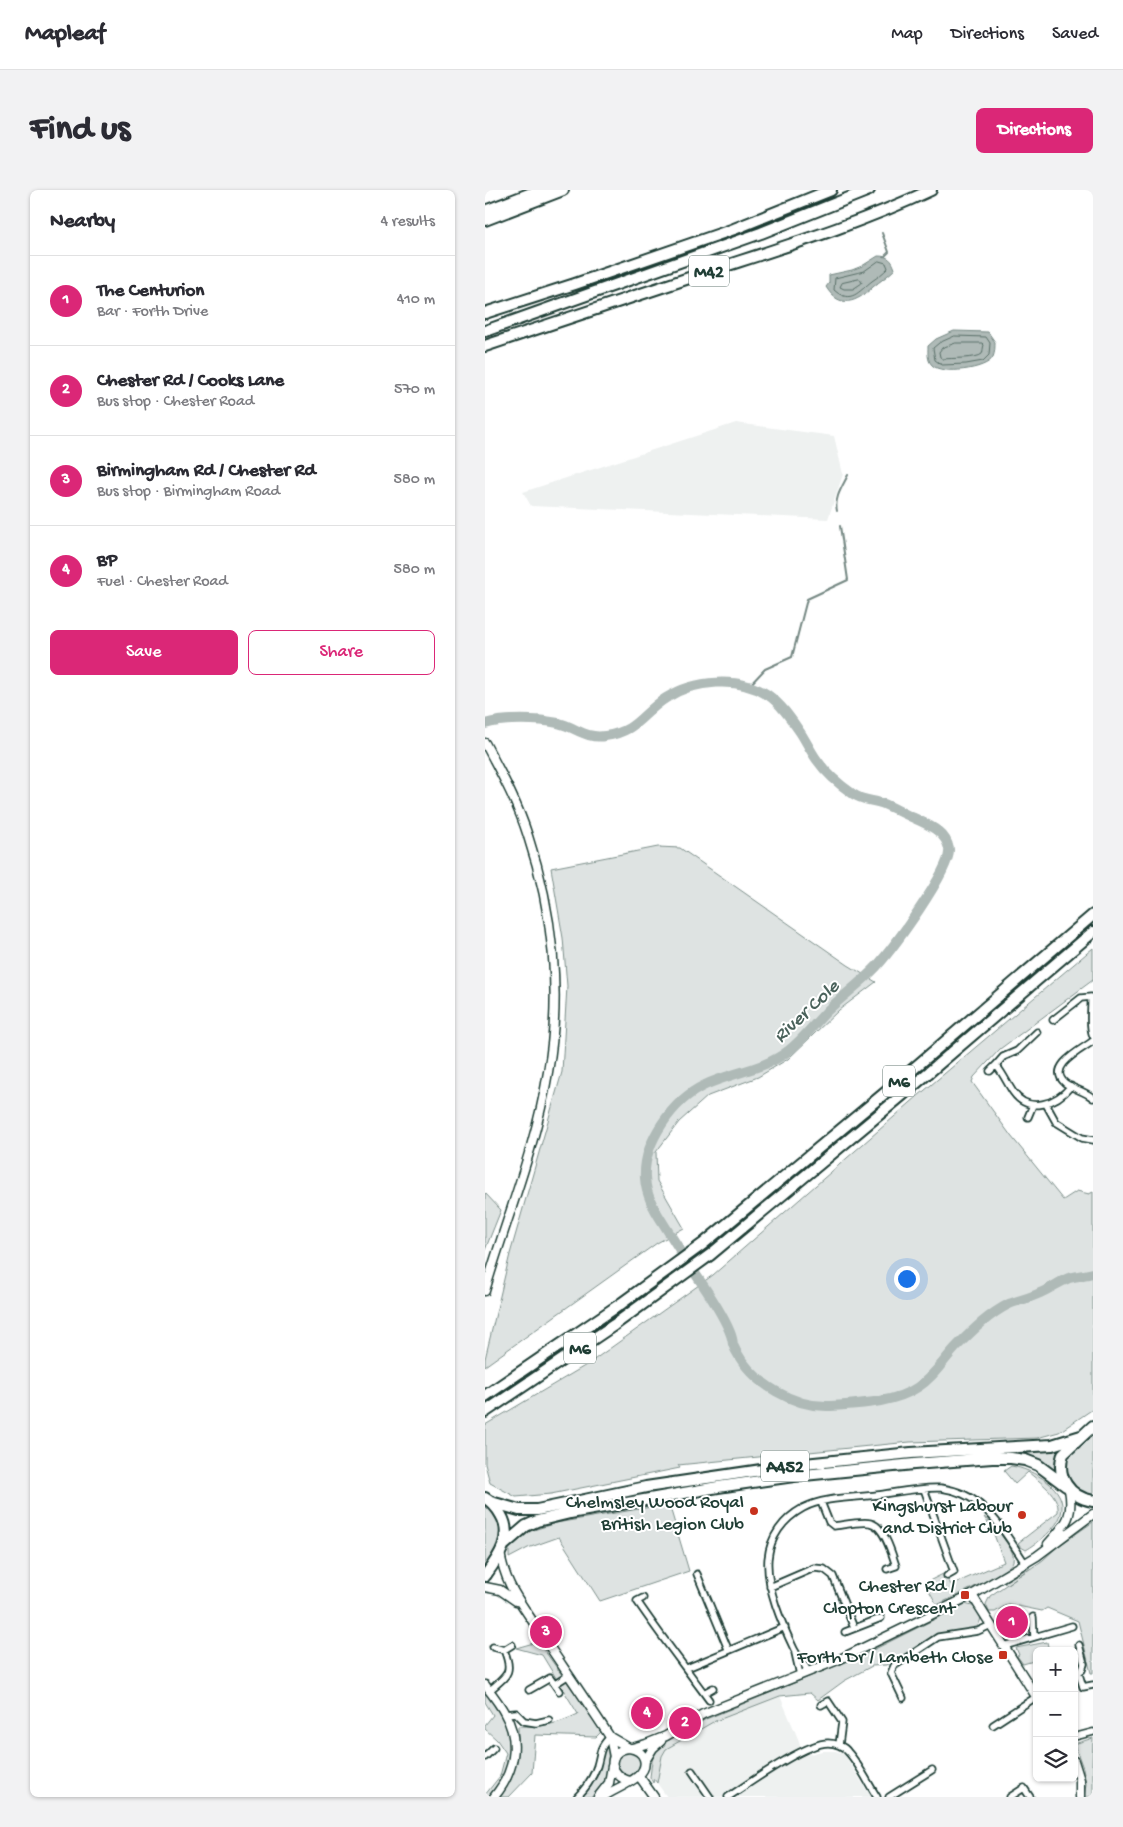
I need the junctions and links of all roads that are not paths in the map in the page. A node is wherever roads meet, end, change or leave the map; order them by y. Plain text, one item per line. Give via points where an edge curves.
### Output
1 (548, 190) edge
2 (563, 190) edge
3 (831, 190) edge
4 (869, 190) edge
5 (931, 190) edge
6 (485, 211) edge
7 (485, 220) edge
8 (485, 313) edge
9 (485, 331) edge
10 (485, 346) edge
11 (487, 747) edge
12 (1093, 915) edge
13 (1093, 932) edge
14 (1092, 997) edge
15 (1053, 1020) dead end
16 (1037, 1032) dead end
17 (1093, 1036) edge
18 (1093, 1041) edge
19 (996, 1065) junction
20 (990, 1071) dead end
21 (1071, 1086) junction
22 (1093, 1098) edge
23 (1046, 1104) junction
24 (1033, 1105) junction
25 (1028, 1117) dead end
26 (1093, 1140) edge
27 (485, 1291) edge
28 (485, 1396) edge
29 (485, 1412) edge
30 (1093, 1426) edge
31 (1081, 1436) junction
32 (1067, 1487) junction
33 (924, 1489) junction
34 (487, 1499) edge
35 (1093, 1500) edge
36 (821, 1502) junction
37 (1093, 1514) edge
38 (502, 1548) junction
39 (1037, 1556) junction
40 (1025, 1564) junction
41 (887, 1570) dead end
42 (697, 1574) dead end
43 (485, 1576) edge
44 (947, 1576) dead end
45 (485, 1587) edge
46 (770, 1587) junction
47 (973, 1595) junction
48 (643, 1598) dead end
49 (523, 1608) junction
50 (1033, 1617) dead end
51 (881, 1618) dead end
52 (991, 1625) junction
53 (1072, 1626) dead end
54 (785, 1627) junction
55 (854, 1628) junction
56 (845, 1632) dead end
57 (1035, 1637) junction
58 (512, 1645) dead end
59 (1079, 1645) dead end
60 (1004, 1646) junction
61 (493, 1647) dead end
62 (729, 1649) junction
63 (504, 1650) junction
64 (687, 1668) junction
65 (1078, 1671) edge
66 (804, 1673) junction
67 (569, 1675) junction
68 (1078, 1676) edge
69 (555, 1684) junction
70 (1093, 1684) edge
71 (487, 1688) edge
72 (713, 1688) dead end
73 (529, 1690) dead end
74 (559, 1691) dead end
75 (1035, 1692) edge
76 (705, 1693) junction
77 (1033, 1696) edge
78 (903, 1698) dead end
79 (709, 1700) dead end
80 (821, 1705) dead end
81 (505, 1714) junction
82 (549, 1720) dead end
83 (993, 1725) dead end
84 (1093, 1732) edge
85 (666, 1736) junction
86 (1078, 1736) edge
87 (610, 1737) junction
88 (839, 1745) junction
89 (494, 1748) dead end
90 (630, 1748) junction
91 (485, 1757) edge
92 (613, 1761) junction
93 (645, 1762) junction
94 (933, 1770) dead end
95 (692, 1771) dead end
96 (1078, 1774) edge
97 (639, 1776) junction
98 (630, 1781) junction
99 (494, 1797) edge
100 (577, 1797) edge
101 (598, 1797) edge
102 (603, 1797) edge
103 (654, 1797) edge
104 (710, 1797) edge
105 (727, 1797) edge
106 (877, 1797) edge
107 (889, 1797) edge
108 (1010, 1797) edge
109 (1030, 1797) edge
110 (1080, 1797) edge

1 - 6 highway
2 - 7 highway
3 - 8 highway via 725,232
4 - 9 highway via 761,233
5 - 10 highway, M42 via 885,212 796,244
11 - 27 main road via 511,793 535,859 549,923 555,990 553,1039 535,1133
12 - 28 highway, M6 via 703,1244
13 - 29 highway, M6 via 710,1255
14 - 15 street via 1081,998
14 - 17 street via 1090,1025
16 - 19 street
18 - 21 street via 1061,1065 1063,1080
19 - 20 street
19 - 24 street via 1018,1098
21 - 22 street
21 - 23 street via 1063,1095
23 - 24 street
23 - 26 street via 1056,1122 1082,1138
24 - 25 street
30 - 31 highway, A452
31 - 32 highway, A452 via 1063,1454 1061,1468
31 - 34 highway, A452 via 1052,1445 921,1452 795,1465 646,1487 537,1510 519,1510
32 - 35 highway, A452 via 1078,1496
32 - 38 highway, A452 via 1038,1465 1011,1458 794,1476 570,1512 525,1526
32 - 39 main road via 1071,1502 1068,1520
33 - 36 street
33 - 40 street via 947,1489 973,1500 991,1517
33 - 44 street via 954,1572
34 - 38 highway, A452 via 504,1520 507,1530
36 - 41 street via 834,1526 870,1522 879,1527 896,1566
36 - 46 street via 804,1508 779,1529 768,1558
37 - 39 main road
38 - 43 highway, A452
38 - 49 main road via 508,1582
39 - 40 main road
40 - 47 main road
42 - 62 street
45 - 49 main road via 500,1590
46 - 54 street
46 - 55 street via 814,1568 824,1569 833,1576
47 - 52 main road
47 - 66 main road via 862,1649
48 - 64 street via 637,1601
49 - 67 main road
50 - 57 street
51 - 55 street
52 - 60 main road
52 - 78 street via 978,1631 938,1637 894,1666 891,1673
53 - 57 street
54 - 62 street
54 - 66 street
55 - 56 street
57 - 60 street
58 - 63 street
59 - 65 street via 1084,1664
60 - 75 main road
61 - 63 street
62 - 64 street
63 - 71 street via 508,1673
64 - 76 street
66 - 85 main road via 703,1714
67 - 69 street
67 - 87 main road
68 - 70 street via 1083,1687
69 - 73 street via 550,1678
69 - 74 street
71 - 81 main road
72 - 76 street
76 - 79 street
77 - 83 street
80 - 88 street via 828,1701 842,1722
81 - 82 street via 516,1713 524,1721 536,1723
81 - 99 main road via 513,1734 514,1754 504,1785
84 - 86 street
85 - 90 main road
85 - 93 main road via 653,1748
87 - 90 main road
87 - 92 main road
87 - 100 street via 600,1748 593,1776
88 - 105 street via 819,1744 791,1757
88 - 106 street via 848,1751
89 - 91 street
90 - 92 main road via 617,1752
90 - 93 main road via 640,1752
92 - 98 main road via 618,1776
92 - 101 main road via 609,1783
93 - 97 main road
94 - 107 street
95 - 104 street
96 - 110 main road
97 - 98 main road
97 - 103 main road
98 - 102 main road
108 - 109 street via 1025,1788

